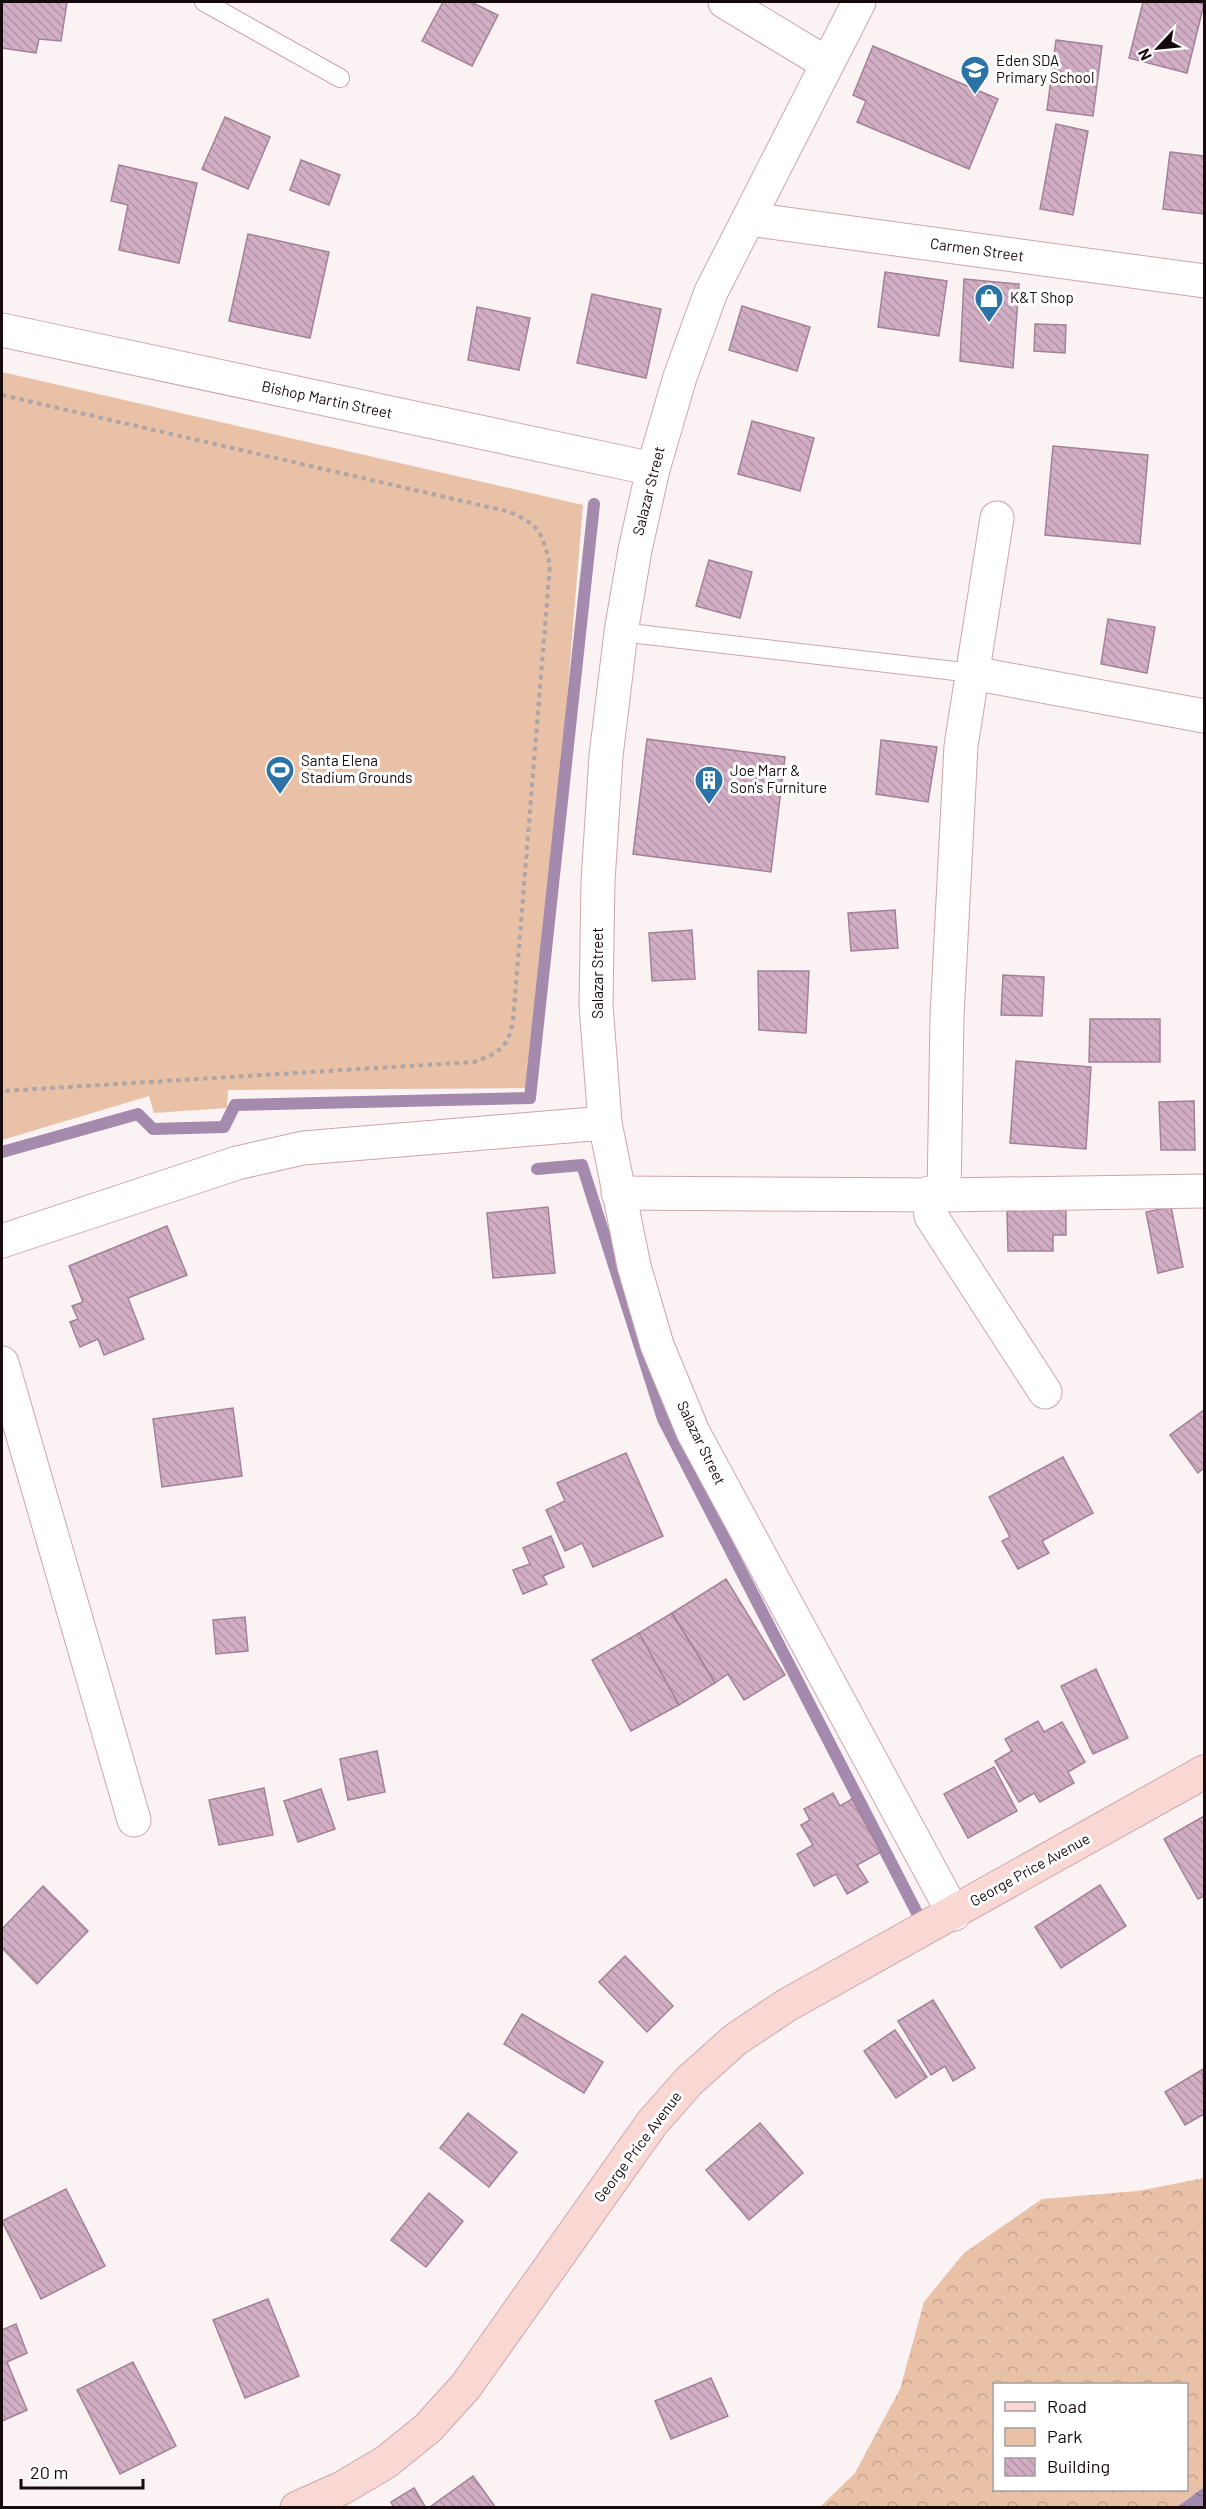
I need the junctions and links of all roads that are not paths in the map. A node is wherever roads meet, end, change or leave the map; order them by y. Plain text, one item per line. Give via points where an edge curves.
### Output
1 (204, 2) edge
2 (725, 2) edge
3 (859, 2) edge
4 (826, 63) junction
5 (340, 78) dead end
6 (749, 219) junction
7 (1204, 281) edge
8 (2, 330) edge
9 (653, 470) junction
10 (997, 518) dead end
11 (621, 632) junction
12 (972, 673) junction
13 (1204, 716) edge
14 (605, 1123) junction
15 (1204, 1191) edge
16 (618, 1192) junction
17 (937, 1194) junction
18 (2, 1241) edge
19 (2, 1363) edge
20 (1045, 1392) dead end
21 (1204, 1772) edge
22 (134, 1820) dead end
23 (954, 1914) junction
24 (297, 2508) edge

1 - 5 lane
2 - 4 street
3 - 4 street, Salazar Street
4 - 6 street, Salazar Street
6 - 7 street, Carmen Street
6 - 9 street, Salazar Street via 711,292 680,377
8 - 9 street, Bishop Martin Street
9 - 11 street, Salazar Street
10 - 12 street
11 - 12 lane
11 - 14 street, Salazar Street via 606,756 598,881 596,1005
12 - 13 street
12 - 17 street via 956,819
14 - 16 street, Salazar Street
14 - 18 street via 303,1148 237,1163
15 - 17 street
16 - 17 street
16 - 23 street, Salazar Street via 657,1345 693,1432
17 - 20 street via 931,1216
19 - 22 street
21 - 23 main road, George Price Avenue
23 - 24 main road, George Price Avenue via 787,2005 736,2039 696,2074 652,2123 466,2386 428,2428 386,2462

